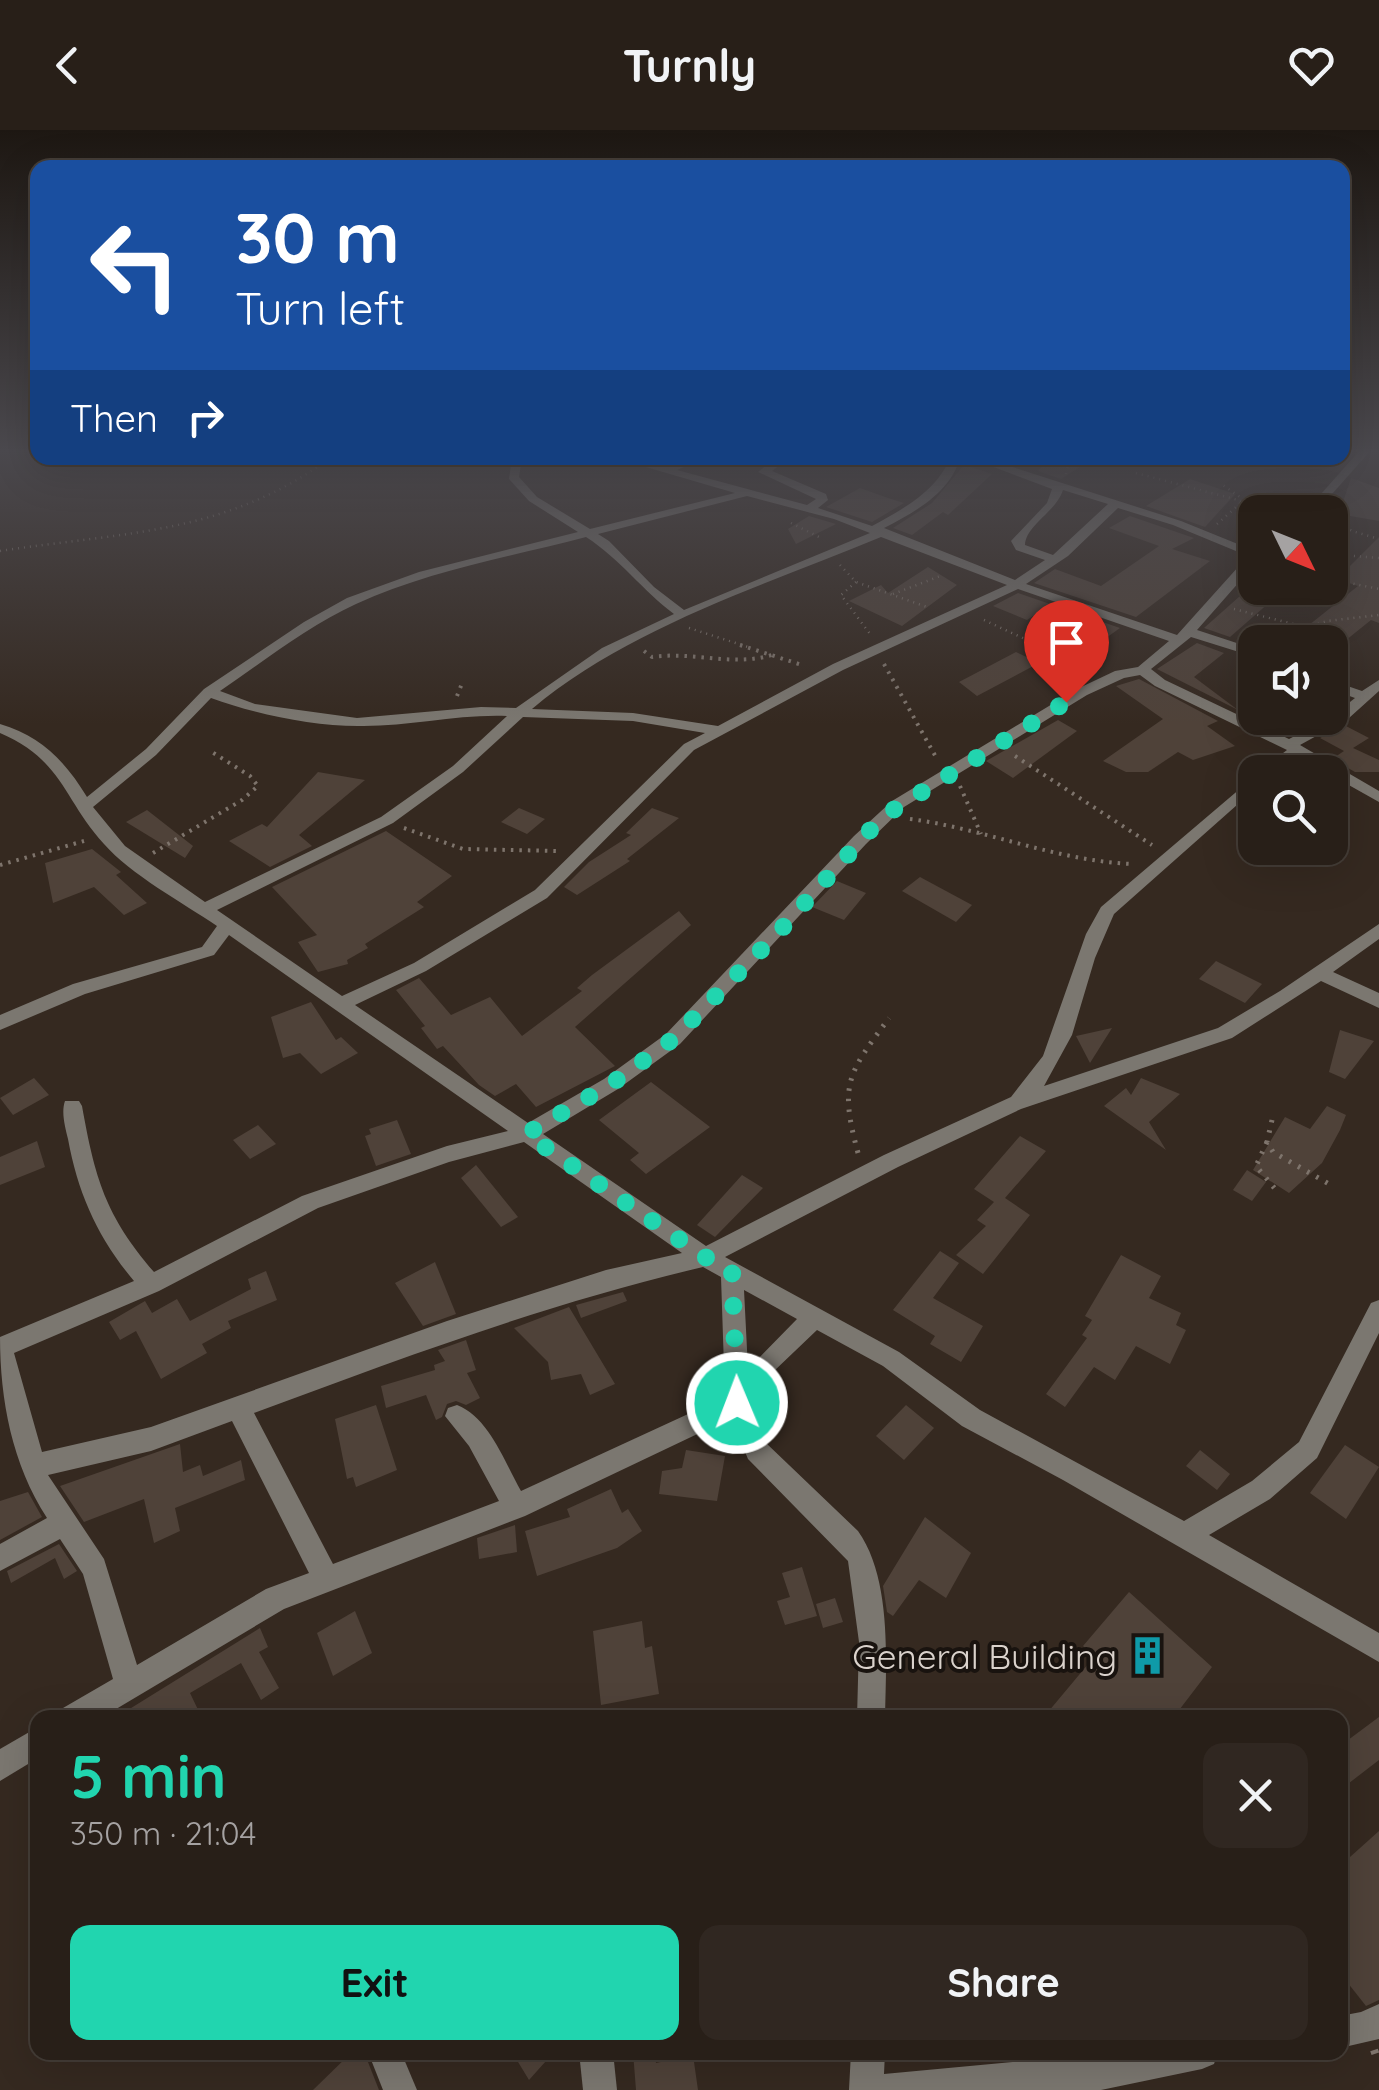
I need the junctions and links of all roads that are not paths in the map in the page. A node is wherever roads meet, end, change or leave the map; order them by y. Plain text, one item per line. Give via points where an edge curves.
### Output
1 (559, 540) edge
2 (596, 540) edge
3 (859, 540) edge
4 (905, 540) edge
5 (1017, 540) edge
6 (1076, 540) edge
7 (1055, 560) junction
8 (1238, 577) edge
9 (1018, 585) junction
10 (679, 617) junction
11 (1184, 636) junction
12 (1238, 646) edge
13 (1143, 670) junction
14 (1379, 684) edge
15 (1348, 691) edge
16 (209, 692) junction
17 (1364, 697) junction
18 (520, 714) junction
19 (0, 728) edge
20 (717, 730) junction
21 (1292, 748) junction
22 (1284, 755) edge
23 (1238, 796) edge
24 (1379, 796) edge
25 (86, 806) junction
26 (206, 908) junction
27 (226, 926) junction
28 (1379, 930) edge
29 (253, 944) junction
30 (208, 951) junction
31 (1320, 973) junction
32 (1379, 1001) edge
33 (339, 1005) junction
34 (0, 1023) edge
35 (1014, 1104) junction
36 (72, 1106) dead end
37 (526, 1134) junction
38 (705, 1257) junction
39 (732, 1270) junction
40 (151, 1284) junction
41 (1379, 1310) edge
42 (815, 1317) junction
43 (1, 1348) edge
44 (737, 1403) junction
45 (238, 1408) junction
46 (457, 1416) dead end
47 (34, 1466) junction
48 (516, 1507) junction
49 (65, 1522) junction
50 (1185, 1535) junction
51 (0, 1558) edge
52 (326, 1577) junction
53 (1379, 1648) edge
54 (128, 1683) junction
55 (86, 1710) edge
56 (871, 1710) edge
57 (30, 1746) edge
58 (0, 1766) edge
59 (1379, 2020) edge
60 (1348, 2031) edge
61 (387, 2060) edge
62 (597, 2060) edge
63 (868, 2060) edge
64 (1165, 2060) edge
65 (400, 2090) edge
66 (600, 2090) edge
67 (866, 2090) edge
68 (885, 2090) edge

1 - 16 street via 373,592 309,625
2 - 10 street
3 - 10 street
4 - 9 street
5 - 7 street
6 - 7 street
7 - 9 street
8 - 11 street
9 - 11 street
9 - 20 street
10 - 18 street via 572,672
11 - 12 street
11 - 13 street
13 - 21 street
13 - 37 street via 1120,674 997,741 882,817 673,1039
14 - 17 street
15 - 17 street
16 - 18 street via 252,708 356,722 453,712
16 - 25 street
17 - 21 street
18 - 20 street via 633,717
18 - 26 street via 387,820
19 - 25 street via 56,761
20 - 33 street via 676,758 541,894 420,967
21 - 22 street
21 - 24 street
23 - 35 street via 1121,896 1094,932 1045,1071
25 - 26 street via 106,835
26 - 27 street
27 - 29 street
27 - 30 street
28 - 31 street
29 - 30 street
29 - 33 street
30 - 34 street via 80,988
31 - 32 street
31 - 35 street via 1197,1046
33 - 37 street
35 - 38 street
36 - 40 street via 95,1210
37 - 38 street
37 - 40 street via 310,1202
38 - 39 street
38 - 45 street via 606,1280 326,1372
39 - 42 street
39 - 44 street
40 - 43 street
41 - 50 street via 1308,1450 1261,1490
42 - 44 street via 765,1364
42 - 50 street via 891,1359 971,1418
43 - 47 street
44 - 48 street
44 - 56 street via 757,1451 860,1556 874,1642
45 - 47 street via 151,1439
45 - 52 street
46 - 48 street via 478,1438
47 - 49 street
48 - 52 street
49 - 51 street
49 - 54 street via 95,1568
50 - 53 street
52 - 54 street via 276,1598
54 - 55 street
57 - 58 street
59 - 60 street
61 - 65 street
62 - 66 street
63 - 67 street
64 - 68 street via 1104,2073

